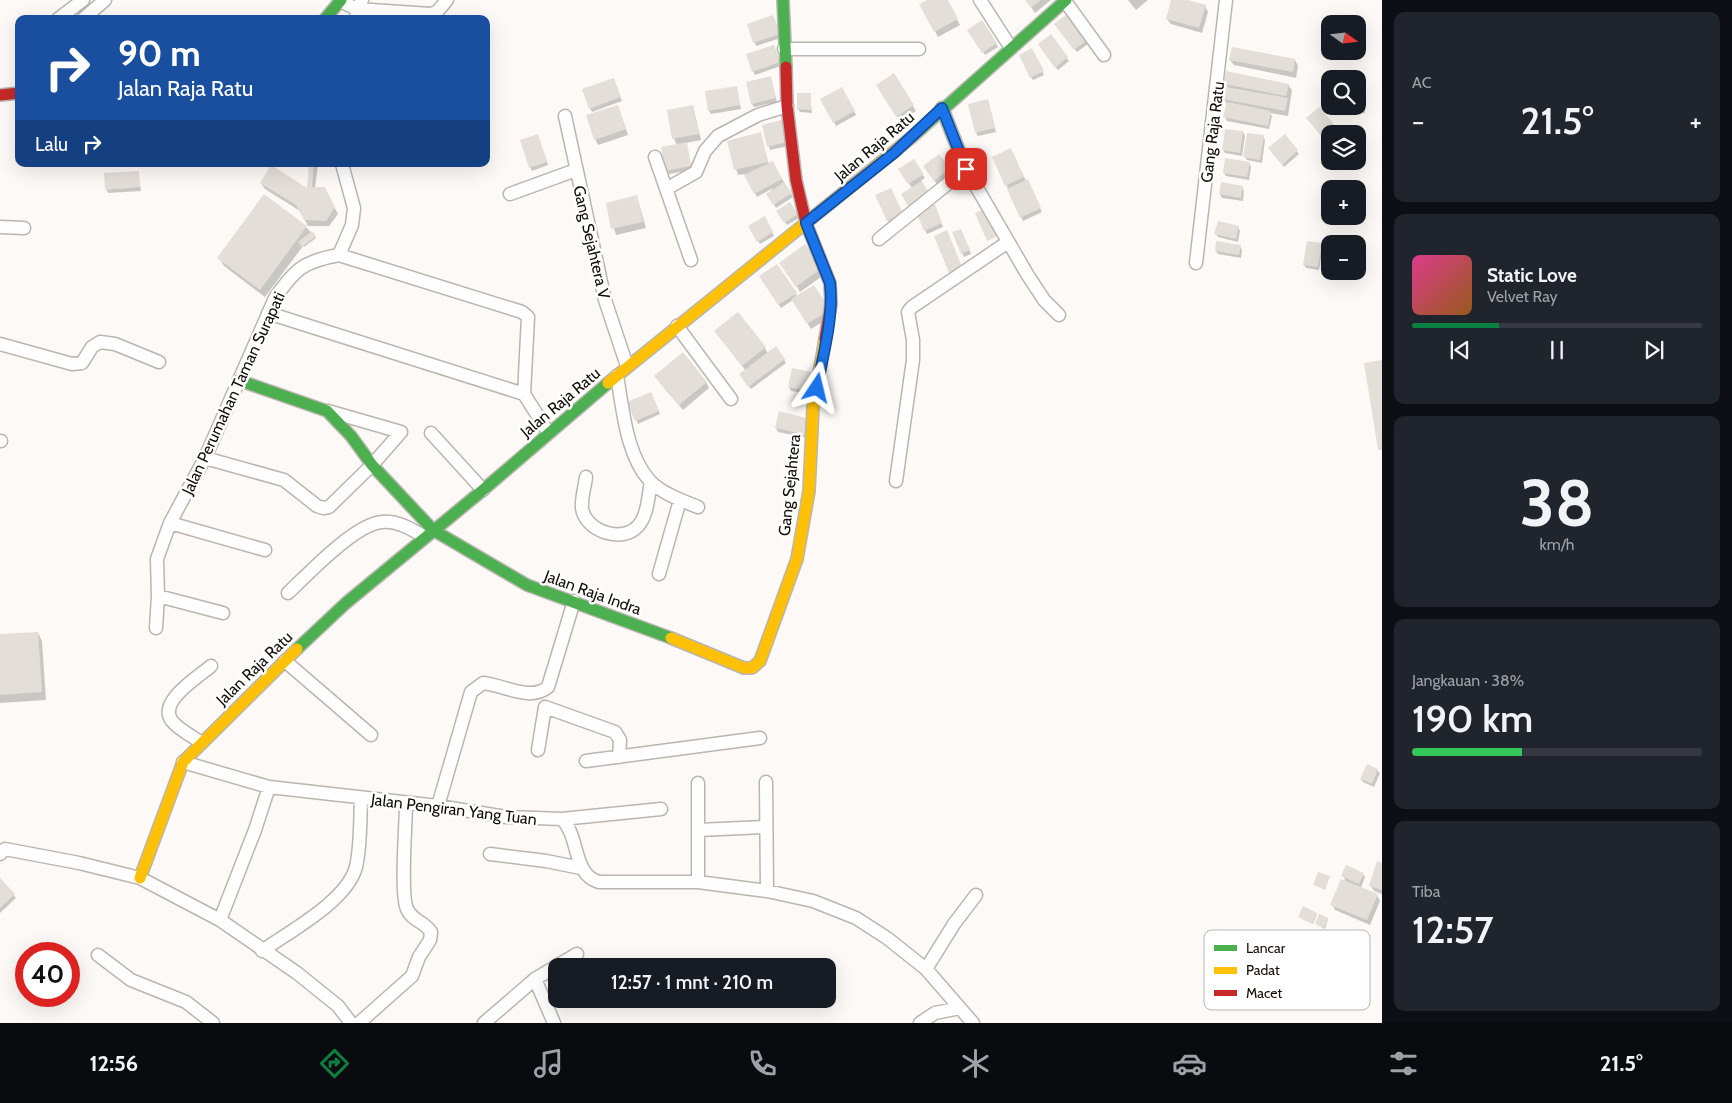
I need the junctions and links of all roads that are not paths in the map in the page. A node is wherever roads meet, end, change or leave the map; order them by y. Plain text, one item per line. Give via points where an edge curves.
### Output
1 (83, 0) edge
2 (105, 0) edge
3 (447, 0) edge
4 (783, 0) edge
5 (980, 0) edge
6 (1065, 0) edge
7 (1226, 0) edge
8 (341, 1) edge
9 (358, 9) edge
10 (63, 15) edge
11 (88, 15) edge
12 (329, 15) edge
13 (1010, 48) junction
14 (784, 49) junction
15 (919, 50) dead end
16 (1104, 55) dead end
17 (15, 93) edge
18 (0, 95) edge
19 (787, 106) junction
20 (942, 108) junction
21 (565, 116) dead end
22 (655, 157) dead end
23 (343, 167) edge
24 (966, 169) junction
25 (576, 170) junction
26 (666, 189) junction
27 (510, 194) dead end
28 (806, 223) junction
29 (0, 227) edge
30 (24, 228) dead end
31 (879, 239) dead end
32 (1008, 242) junction
33 (339, 255) junction
34 (691, 260) dead end
35 (1196, 263) dead end
36 (268, 313) junction
37 (1059, 315) dead end
38 (677, 326) junction
39 (0, 344) edge
40 (160, 362) dead end
41 (627, 366) junction
42 (617, 376) junction
43 (238, 380) junction
44 (524, 394) junction
45 (731, 399) dead end
46 (327, 411) junction
47 (548, 432) junction
48 (431, 434) dead end
49 (205, 458) junction
50 (372, 465) junction
51 (586, 477) dead end
52 (896, 481) dead end
53 (651, 482) junction
54 (483, 490) junction
55 (680, 500) junction
56 (698, 507) dead end
57 (170, 524) junction
58 (429, 533) junction
59 (265, 550) dead end
60 (659, 574) dead end
61 (288, 593) dead end
62 (158, 596) junction
63 (574, 602) junction
64 (223, 613) dead end
65 (156, 628) dead end
66 (285, 661) junction
67 (760, 661) joint
68 (211, 666) dead end
69 (537, 694) junction
70 (545, 707) junction
71 (371, 735) dead end
72 (760, 738) dead end
73 (200, 742) junction
74 (538, 750) dead end
75 (619, 757) junction
76 (586, 761) dead end
77 (182, 762) junction
78 (766, 782) dead end
79 (698, 784) dead end
80 (269, 787) junction
81 (361, 798) junction
82 (406, 803) junction
83 (438, 806) junction
84 (661, 809) dead end
85 (562, 819) junction
86 (766, 827) junction
87 (698, 830) junction
88 (2, 849) edge
89 (490, 854) dead end
90 (582, 868) junction
91 (140, 878) junction
92 (698, 882) junction
93 (768, 891) junction
94 (976, 895) dead end
95 (220, 920) junction
96 (262, 951) junction
97 (578, 954) dead end
98 (98, 955) dead end
99 (926, 969) junction
100 (535, 979) junction
101 (960, 1008) junction
102 (497, 1019) edge
103 (213, 1023) edge
104 (351, 1023) edge
105 (359, 1023) edge
106 (484, 1023) edge
107 (554, 1023) edge
108 (920, 1023) edge
109 (973, 1023) edge

1 - 10 street
2 - 11 street
3 - 9 street via 437,12 430,14
4 - 14 street, Gang Sejahtera
5 - 13 street
6 - 13 street, Jalan Raja Ratu
6 - 16 street
7 - 35 street, Gang Raja Ratu
8 - 9 street
8 - 12 street
13 - 20 street, Jalan Raja Ratu
14 - 15 street
14 - 19 street, Gang Sejahtera
17 - 18 street
19 - 26 street via 752,118 718,136 705,151 696,172
19 - 28 street, Gang Sejahtera via 796,180
20 - 24 street
20 - 28 street, Jalan Raja Ratu via 894,153
21 - 25 street, Gang Sejahtera V
22 - 26 street
23 - 33 street via 354,208 352,225
24 - 31 street
24 - 32 street
25 - 27 street
25 - 41 street, Gang Sejahtera V via 605,300
26 - 34 street
28 - 38 street, Jalan Raja Ratu
28 - 67 street, Gang Sejahtera via 830,283 831,304 813,408 809,491 797,559
29 - 30 street
32 - 37 street via 1044,300
32 - 52 street via 908,312 913,360
33 - 36 street, Jalan Perumahan Taman Surapati via 303,265 288,280
33 - 44 street via 522,312 528,317
36 - 43 street, Jalan Perumahan Taman Surapati
36 - 44 street
38 - 41 street, Jalan Raja Ratu
38 - 45 street
39 - 40 street via 72,364 82,363 92,347 100,342 115,344
41 - 42 street, Jalan Raja Ratu
42 - 47 street, Jalan Raja Ratu
42 - 53 street via 633,449
43 - 46 street
43 - 49 street, Jalan Perumahan Taman Surapati
44 - 47 street
46 - 50 street, Jalan Raja Indra
46 - 50 street via 401,432
47 - 54 street, Jalan Raja Ratu
48 - 54 street
49 - 50 street via 284,480 323,508
49 - 57 street, Jalan Perumahan Taman Surapati
50 - 58 street, Jalan Raja Indra via 424,521
51 - 53 street via 582,508 585,517 596,528 620,535 639,525 645,514
53 - 55 street
54 - 58 street, Jalan Raja Ratu
55 - 56 street
55 - 60 street
57 - 59 street
57 - 62 street, Jalan Perumahan Taman Surapati via 157,559
58 - 61 street via 384,521 369,524 330,553
58 - 63 street, Jalan Raja Indra via 527,585
58 - 66 street, Jalan Raja Ratu via 346,603
62 - 64 street
62 - 65 street, Jalan Perumahan Taman Surapati
63 - 67 street, Jalan Raja Indra via 744,668 752,668
63 - 69 street via 552,678 548,687
66 - 71 street
66 - 73 street, Jalan Raja Ratu
68 - 73 street via 179,693 168,707 172,722
69 - 70 street
69 - 83 street via 494,684 483,683 476,687
70 - 74 street
70 - 75 street via 615,732 620,740
72 - 75 street
73 - 77 street, Jalan Raja Ratu
75 - 76 street
77 - 80 street, Jalan Pengiran Yang Tuan
77 - 91 street, Jalan Raja Ratu
78 - 86 street
79 - 87 street
80 - 81 street, Jalan Pengiran Yang Tuan
80 - 95 street
81 - 82 street, Jalan Pengiran Yang Tuan
81 - 96 street via 359,848 350,883 339,895
82 - 83 street, Jalan Pengiran Yang Tuan
82 - 105 street via 406,907 412,918 426,924 431,932 430,940 412,976
83 - 85 street, Jalan Pengiran Yang Tuan via 506,817
84 - 85 street, Jalan Pengiran Yang Tuan
85 - 90 street
86 - 87 street
86 - 93 street
87 - 92 street
88 - 91 street
89 - 90 street
90 - 92 street via 589,878 608,883
91 - 95 street
92 - 93 street
93 - 99 street via 813,901 856,918
94 - 99 street
95 - 96 street
96 - 104 street via 297,973 338,1006
97 - 100 street
98 - 103 street via 132,980 186,1002
99 - 101 street
100 - 102 street
100 - 107 street
101 - 108 street via 935,1013
101 - 109 street
102 - 106 street

